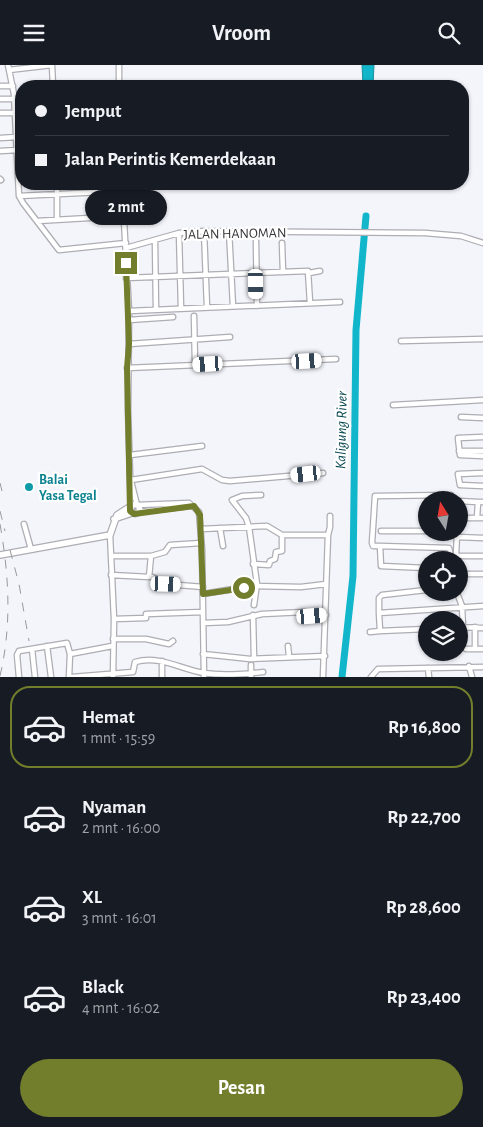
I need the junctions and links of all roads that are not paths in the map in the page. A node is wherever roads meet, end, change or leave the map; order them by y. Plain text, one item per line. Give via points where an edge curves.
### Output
1 (52, 65) edge
2 (118, 65) edge
3 (8, 67) edge
4 (53, 80) edge
5 (119, 80) edge
6 (0, 86) edge
7 (13, 86) junction
8 (14, 96) junction
9 (0, 99) edge
10 (0, 113) edge
11 (15, 113) joint
12 (15, 137) edge
13 (0, 138) edge
14 (15, 148) edge
15 (0, 151) edge
16 (19, 190) edge
17 (122, 191) joint
18 (57, 193) junction
19 (19, 196) junction
20 (124, 216) junction
21 (57, 220) junction
22 (37, 221) junction
23 (204, 231) junction
24 (229, 231) junction
25 (179, 233) junction
26 (155, 241) junction
27 (256, 241) dead end
28 (282, 243) dead end
29 (483, 243) edge
30 (126, 245) junction
31 (320, 271) dead end
32 (283, 272) junction
33 (256, 273) junction
34 (309, 273) junction
35 (233, 274) junction
36 (206, 275) junction
37 (156, 277) junction
38 (181, 277) junction
39 (126, 278) junction
40 (340, 302) dead end
41 (310, 303) junction
42 (233, 306) junction
43 (257, 306) junction
44 (206, 307) junction
45 (181, 308) junction
46 (156, 309) junction
47 (128, 311) junction
48 (194, 316) dead end
49 (173, 317) dead end
50 (129, 320) junction
51 (230, 337) dead end
52 (194, 338) junction
53 (483, 339) edge
54 (402, 341) dead end
55 (129, 344) junction
56 (336, 359) dead end
57 (195, 364) junction
58 (127, 368) junction
59 (483, 400) edge
60 (393, 405) dead end
61 (461, 417) dead end
62 (483, 418) edge
63 (483, 437) edge
64 (202, 446) dead end
65 (459, 451) junction
66 (483, 451) edge
67 (130, 455) junction
68 (483, 456) edge
69 (323, 473) dead end
70 (483, 473) edge
71 (131, 480) junction
72 (483, 486) edge
73 (261, 495) dead end
74 (418, 495) edge
75 (480, 502) edge
76 (135, 509) junction
77 (330, 516) dead end
78 (480, 518) edge
79 (24, 524) dead end
80 (249, 527) junction
81 (220, 528) junction
82 (200, 529) junction
83 (381, 531) dead end
84 (418, 531) edge
85 (110, 535) junction
86 (282, 535) junction
87 (328, 535) junction
88 (468, 536) edge
89 (483, 537) edge
90 (201, 543) junction
91 (222, 546) dead end
92 (380, 546) junction
93 (31, 549) junction
94 (451, 551) edge
95 (0, 555) edge
96 (111, 556) junction
97 (151, 556) junction
98 (483, 556) edge
99 (468, 557) edge
100 (254, 564) junction
101 (418, 568) edge
102 (468, 574) edge
103 (483, 574) edge
104 (111, 575) junction
105 (150, 576) junction
106 (326, 584) junction
107 (257, 586) junction
108 (203, 587) junction
109 (418, 591) edge
110 (203, 594) junction
111 (460, 601) edge
112 (254, 605) dead end
113 (462, 606) junction
114 (483, 606) edge
115 (203, 611) junction
116 (462, 611) edge
117 (379, 613) junction
118 (253, 615) junction
119 (326, 615) junction
120 (114, 619) junction
121 (203, 623) junction
122 (468, 627) edge
123 (475, 627) junction
124 (483, 628) edge
125 (418, 629) edge
126 (380, 631) junction
127 (370, 632) dead end
128 (113, 639) junction
129 (173, 641) dead end
130 (112, 646) junction
131 (288, 646) dead end
132 (47, 647) junction
133 (32, 649) junction
134 (468, 649) edge
135 (475, 649) junction
136 (483, 649) edge
137 (70, 654) junction
138 (203, 654) junction
139 (289, 656) junction
140 (325, 656) junction
141 (254, 658) junction
142 (162, 661) junction
143 (251, 665) dead end
144 (469, 666) junction
145 (483, 667) edge
146 (428, 668) junction
147 (263, 672) dead end
148 (113, 675) edge
149 (204, 675) edge
150 (251, 675) edge
151 (19, 677) edge
152 (34, 677) edge
153 (51, 677) edge
154 (71, 677) edge
155 (162, 677) edge
156 (323, 677) edge
157 (371, 677) edge
158 (429, 677) edge
159 (472, 677) edge

1 - 3 street
1 - 4 street
2 - 5 street
3 - 7 street
6 - 7 street
7 - 8 street
8 - 9 street
8 - 11 street
10 - 11 street
12 - 13 street
14 - 15 street
16 - 19 street
17 - 18 street
17 - 20 street
18 - 19 street
18 - 21 street
19 - 22 street
20 - 21 street
20 - 30 street
21 - 22 street
22 - 30 street, JALAN HANOMAN via 59,250
23 - 24 street, JALAN HANOMAN
23 - 25 street, JALAN HANOMAN
23 - 36 street
24 - 29 street, JALAN HANOMAN via 461,236
24 - 35 street
25 - 26 street, JALAN HANOMAN
25 - 38 street
26 - 30 street, JALAN HANOMAN
26 - 37 street
27 - 33 street
28 - 32 street
30 - 39 street
31 - 34 street
32 - 33 street
32 - 34 street
33 - 35 street
33 - 43 street
34 - 41 street
35 - 36 street
35 - 42 street
36 - 38 street
36 - 44 street
37 - 38 street
37 - 39 street
37 - 46 street
38 - 45 street
39 - 47 street
40 - 41 street
41 - 43 street
42 - 43 street
42 - 44 street
44 - 45 street
45 - 46 street
46 - 47 street
47 - 50 street
48 - 52 street
49 - 50 street
50 - 55 street
51 - 52 street
52 - 55 street
52 - 57 street
53 - 54 street
55 - 58 street
56 - 57 street
57 - 58 street
58 - 67 street
59 - 60 street
61 - 62 street
63 - 65 street via 459,437
64 - 67 street
65 - 66 street
65 - 68 street via 461,456
67 - 71 street
69 - 71 street via 230,481 202,469
70 - 72 street via 459,472 458,483
71 - 76 street
73 - 80 street via 232,500
74 - 92 street via 375,496 372,543
75 - 78 street
76 - 82 street via 191,505 199,512
76 - 85 street via 114,519
77 - 87 street
79 - 93 street
80 - 81 street
80 - 86 street via 267,526
80 - 100 street
81 - 82 street
81 - 91 street
82 - 90 street
83 - 84 street
85 - 93 street
85 - 96 street
86 - 87 street
86 - 100 street via 282,551 276,552 275,559 270,560 269,565
87 - 106 street
88 - 89 street
90 - 97 street via 170,545 165,552
90 - 108 street
92 - 94 street via 450,548
92 - 101 street via 381,567
93 - 95 street
96 - 97 street
96 - 104 street
97 - 105 street
98 - 99 street
100 - 107 street
102 - 103 street
104 - 105 street
104 - 120 street
105 - 108 street via 166,584
106 - 107 street
106 - 119 street
107 - 110 street
107 - 112 street
108 - 110 street
109 - 117 street via 382,595
110 - 115 street
111 - 113 street
113 - 114 street
113 - 116 street
113 - 117 street
115 - 120 street
115 - 121 street
117 - 126 street
118 - 119 street via 304,612 307,617
118 - 121 street via 228,622
118 - 141 street
119 - 140 street
120 - 128 street
121 - 138 street
122 - 123 street
123 - 124 street
123 - 135 street
125 - 126 street
126 - 127 street
128 - 129 street via 146,639 169,644
128 - 130 street
130 - 137 street
130 - 148 street
131 - 139 street
132 - 133 street
132 - 137 street via 68,644
132 - 153 street
133 - 151 street via 17,653
133 - 152 street
134 - 135 street
135 - 136 street
137 - 154 street
138 - 141 street
138 - 149 street
139 - 140 street
139 - 141 street
140 - 156 street
142 - 148 street via 137,661 132,672
142 - 149 street
142 - 155 street
143 - 150 street
144 - 145 street
144 - 146 street
144 - 159 street
146 - 157 street via 378,669
146 - 158 street
147 - 150 street
148 - 154 street
149 - 150 street

